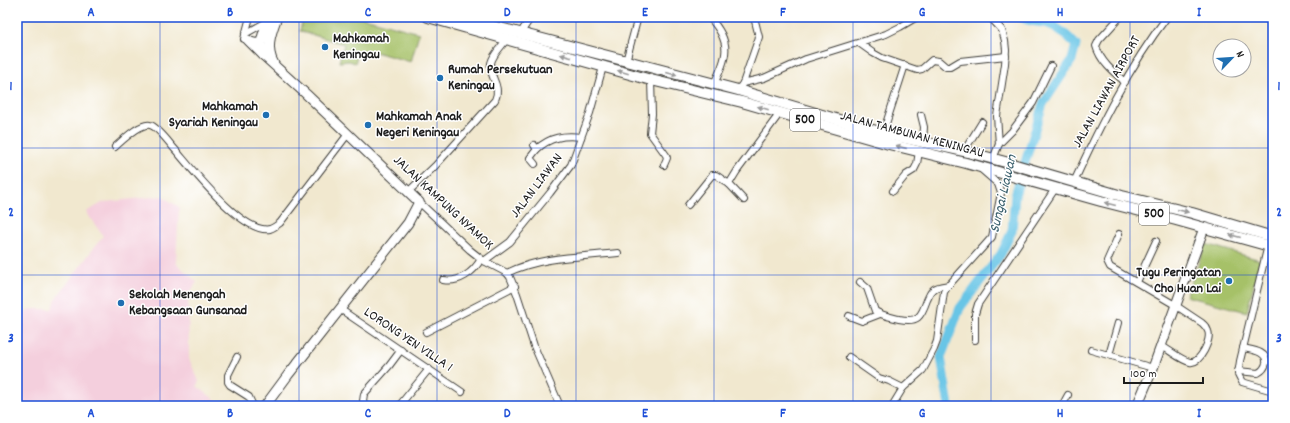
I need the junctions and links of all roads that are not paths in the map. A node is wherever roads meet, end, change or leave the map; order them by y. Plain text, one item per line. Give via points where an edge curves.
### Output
1 (250, 17) edge
2 (428, 17) edge
3 (458, 17) edge
4 (531, 17) edge
5 (638, 17) edge
6 (709, 17) edge
7 (754, 17) edge
8 (917, 17) edge
9 (990, 17) edge
10 (1120, 17) edge
11 (1166, 17) edge
12 (269, 20) edge
13 (520, 34) junction
14 (246, 38) junction
15 (507, 39) junction
16 (266, 40) junction
17 (859, 43) junction
18 (264, 56) junction
19 (1006, 56) junction
20 (626, 61) junction
21 (905, 65) junction
22 (604, 66) junction
23 (1051, 66) dead end
24 (276, 67) junction
25 (651, 80) junction
26 (1125, 82) junction
27 (714, 84) junction
28 (741, 87) junction
29 (780, 113) junction
30 (921, 115) dead end
31 (982, 122) dead end
32 (883, 133) junction
33 (348, 134) junction
34 (581, 138) junction
35 (999, 144) junction
36 (923, 145) junction
37 (115, 147) dead end
38 (964, 151) junction
39 (993, 159) junction
40 (535, 164) dead end
41 (664, 165) dead end
42 (980, 167) junction
43 (1074, 182) junction
44 (729, 184) junction
45 (1056, 189) junction
46 (893, 190) dead end
47 (408, 192) junction
48 (744, 200) dead end
49 (419, 202) junction
50 (688, 205) dead end
51 (1204, 228) junction
52 (1119, 234) dead end
53 (1156, 241) dead end
54 (1271, 243) edge
55 (618, 253) dead end
56 (482, 260) junction
57 (506, 273) junction
58 (442, 280) dead end
59 (860, 282) dead end
60 (1136, 282) junction
61 (949, 285) junction
62 (515, 286) junction
63 (1175, 305) junction
64 (340, 309) junction
65 (880, 314) junction
66 (850, 316) dead end
67 (1118, 323) dead end
68 (426, 332) dead end
69 (975, 340) dead end
70 (1160, 345) junction
71 (1243, 348) junction
72 (401, 350) junction
73 (1091, 350) dead end
74 (1109, 355) junction
75 (237, 357) dead end
76 (849, 357) dead end
77 (1153, 368) junction
78 (429, 369) junction
79 (1238, 371) junction
80 (903, 388) junction
81 (1273, 391) edge
82 (462, 392) dead end
83 (1068, 395) dead end
84 (253, 406) edge
85 (265, 406) edge
86 (366, 406) edge
87 (399, 406) edge
88 (560, 406) edge
89 (892, 406) edge
90 (1062, 406) edge
91 (1137, 406) edge

1 - 12 street via 254,24
1 - 14 street
2 - 15 main road, JALAN TAMBUNAN KENINGAU / 500
3 - 13 main road, JALAN TAMBUNAN KENINGAU / 500
4 - 13 street
5 - 20 street
6 - 27 street via 721,32 726,52
7 - 28 street via 759,37
8 - 17 street via 895,30
9 - 19 street via 1004,35
10 - 26 street via 1096,46 1107,66
11 - 26 street, JALAN LIAWAN AIRPORT
12 - 14 street
12 - 16 street, JALAN KAMPUNG NYAMOK
13 - 20 main road, JALAN TAMBUNAN KENINGAU / 500
14 - 16 street via 254,42
14 - 18 street
22 -> 15 main road, JALAN TAMBUNAN KENINGAU / 500
15 - 47 street via 491,61 492,75 498,91 495,100
16 - 18 street, JALAN KAMPUNG NYAMOK via 261,50
16 - 24 street, JALAN KAMPUNG NYAMOK
17 - 21 street via 882,58
17 - 28 street via 806,59
18 - 24 street, JALAN KAMPUNG NYAMOK
19 - 21 street via 960,61 950,67 932,60 920,70
19 - 35 street via 997,116
20 -> 27 main road, JALAN TAMBUNAN KENINGAU / 500
21 - 32 street
25 -> 22 main road, JALAN TAMBUNAN KENINGAU / 500
22 - 34 street, JALAN LIAWAN
23 - 35 street via 1033,103
24 - 33 street, JALAN KAMPUNG NYAMOK
29 -> 25 main road, JALAN TAMBUNAN KENINGAU / 500
25 - 41 street via 650,133 666,155
26 - 43 street, JALAN LIAWAN AIRPORT
27 - 28 main road, JALAN TAMBUNAN KENINGAU / 500
28 - 32 main road, JALAN TAMBUNAN KENINGAU / 500
36 -> 29 main road, JALAN TAMBUNAN KENINGAU / 500
29 - 44 street
30 - 36 street via 924,127
31 - 38 street
32 - 36 main road, JALAN TAMBUNAN KENINGAU / 500
33 - 37 street via 280,223 269,229 247,223 232,213 154,126 141,126
33 - 47 street, JALAN KAMPUNG NYAMOK
34 - 40 street via 555,138 535,147 530,158
34 - 56 street, JALAN LIAWAN via 571,165 550,193 510,242
35 - 39 street
36 - 38 main road, JALAN TAMBUNAN KENINGAU / 500
36 - 42 main road, JALAN TAMBUNAN KENINGAU / 500 via 962,157 969,164
36 - 46 street via 914,170
38 - 39 main road, JALAN TAMBUNAN KENINGAU / 500
39 - 43 main road, JALAN TAMBUNAN KENINGAU / 500
42 - 45 main road, JALAN TAMBUNAN KENINGAU / 500
42 - 61 street via 996,182 1001,193 992,234 985,246
43 -> 54 main road, JALAN TAMBUNAN KENINGAU / 500 via 1192,213
44 - 48 street
44 - 50 street via 712,175
51 -> 45 main road, JALAN TAMBUNAN KENINGAU / 500
45 - 69 street via 978,304 975,314
47 - 49 street, JALAN KAMPUNG NYAMOK
49 - 56 street, JALAN KAMPUNG NYAMOK
49 - 64 street via 408,223
54 -> 51 main road, JALAN TAMBUNAN KENINGAU / 500
51 - 63 street
52 - 60 street via 1108,258 1108,265
53 - 60 street
54 - 71 street
55 - 57 street via 543,261 524,265
56 - 57 street, JALAN KAMPUNG NYAMOK
56 - 58 street, JALAN LIAWAN via 472,272 457,280
57 - 62 street, JALAN KAMPUNG NYAMOK
59 - 65 street via 867,288 875,311
60 - 63 street
61 - 65 street via 933,290 916,319 908,321
61 - 80 street via 942,297 934,349 923,370
62 - 68 street
62 - 88 street, JALAN KAMPUNG NYAMOK via 534,346
63 - 70 street
63 - 70 street via 1206,327 1209,333 1208,344 1192,362
64 - 72 street, LORONG YEN VILLA 1
64 - 85 street
65 - 66 street via 862,321
67 - 74 street
70 - 77 street
71 - 79 street
71 - 79 street via 1260,352 1266,361 1264,368 1258,373
72 - 78 street, LORONG YEN VILLA 1
72 - 86 street via 364,394
73 - 74 street
74 - 77 street
75 - 84 street via 228,375 228,382 249,396
76 - 80 street via 879,378
77 - 91 street
78 - 82 street, LORONG YEN VILLA 1
78 - 87 street
79 - 81 street via 1242,382
80 - 89 street
83 - 90 street

